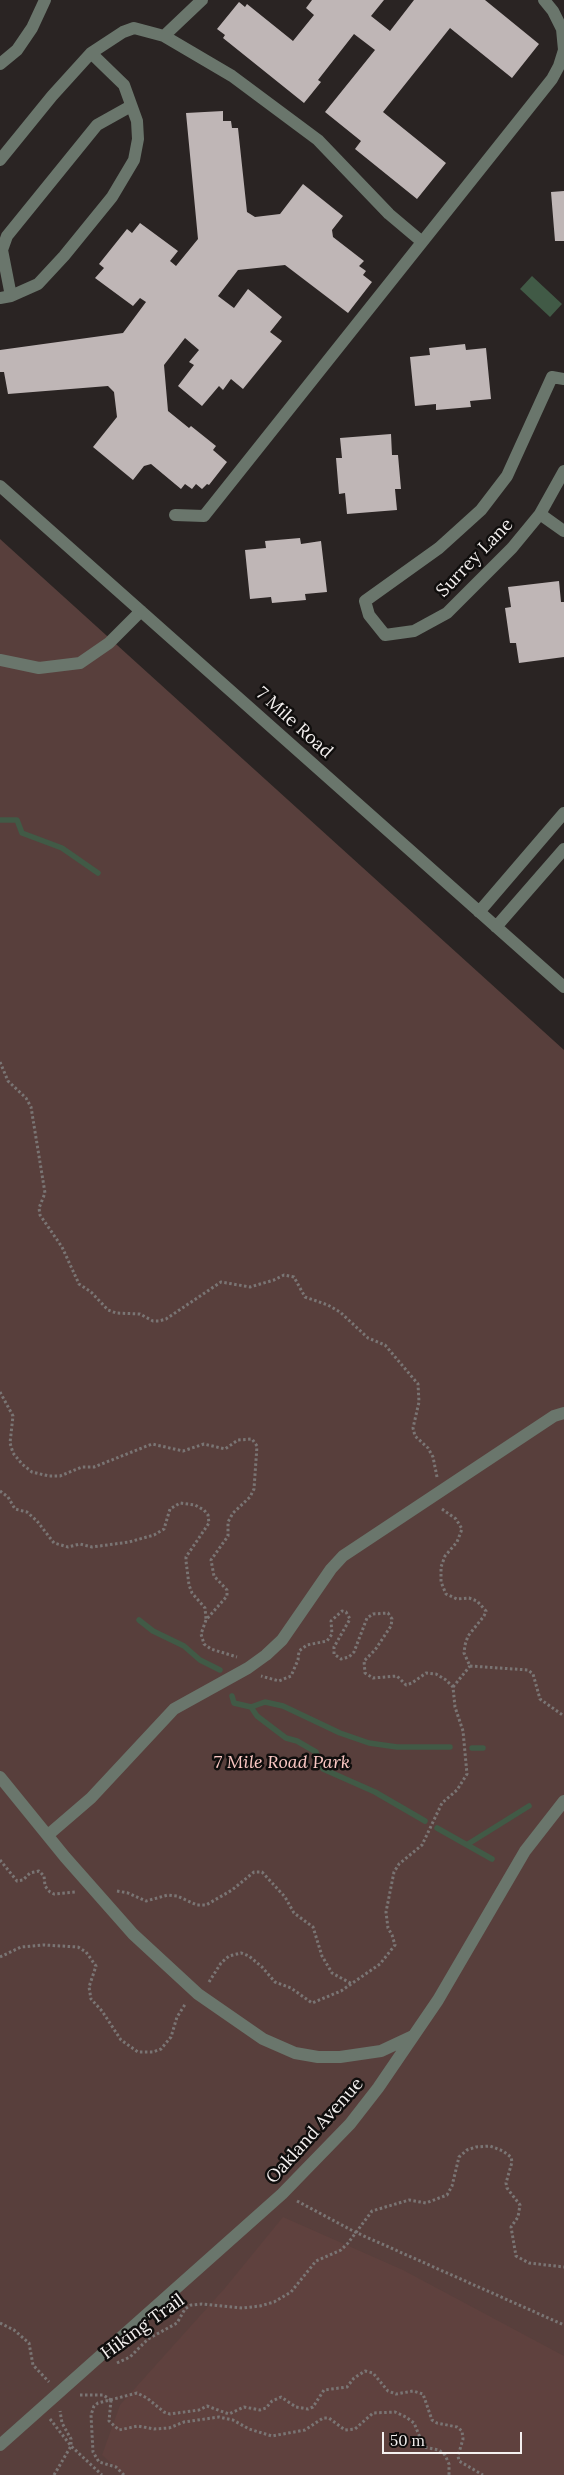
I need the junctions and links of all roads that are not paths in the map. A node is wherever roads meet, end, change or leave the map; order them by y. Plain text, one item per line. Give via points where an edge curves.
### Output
1 (45, 0) edge
2 (202, 0) edge
3 (544, 0) edge
4 (164, 36) junction
5 (91, 53) junction
6 (1, 62) edge
7 (131, 106) junction
8 (0, 160) edge
9 (421, 241) junction
10 (6, 297) edge
11 (564, 379) edge
12 (564, 471) edge
13 (0, 486) edge
14 (540, 514) junction
15 (175, 516) dead end
16 (564, 531) edge
17 (141, 611) junction
18 (0, 660) edge
19 (564, 813) edge
20 (564, 849) edge
21 (479, 912) junction
22 (496, 927) junction
23 (564, 987) edge
24 (564, 1413) edge
25 (0, 1777) edge
26 (564, 1801) edge
27 (48, 1835) junction
28 (413, 2036) junction
29 (0, 2445) edge

1 - 6 street via 17,50
2 - 4 street
3 - 9 street via 562,29 564,50 559,66 552,79
4 - 5 street via 134,28 122,32
4 - 9 street via 232,76 318,140 389,214
5 - 7 street via 124,85
5 - 8 street
7 - 10 street via 97,125 6,236 2,250
7 - 10 street via 138,139 134,160 126,176 38,284
9 - 15 street via 204,516
11 - 14 street, Surrey Lane via 552,377 507,476 481,510 439,548 365,601 369,615 384,635 414,631 446,613 512,548
12 - 14 street, Surrey Lane
13 - 17 street, 7 Mile Road
14 - 16 street
17 - 18 street via 109,643 80,663 39,668
17 - 21 street, 7 Mile Road
19 - 21 street
20 - 22 street
21 - 22 street, 7 Mile Road
22 - 23 street, 7 Mile Road
24 - 27 street via 554,1416 343,1556 282,1640 248,1668 174,1710 91,1798
25 - 27 street
26 - 28 street, Oakland Avenue via 525,1851 467,1952
27 - 28 street via 133,1934 198,1994 263,2039 318,2058 381,2051
28 - 29 street, Oakland Avenue via 350,2124 282,2194

